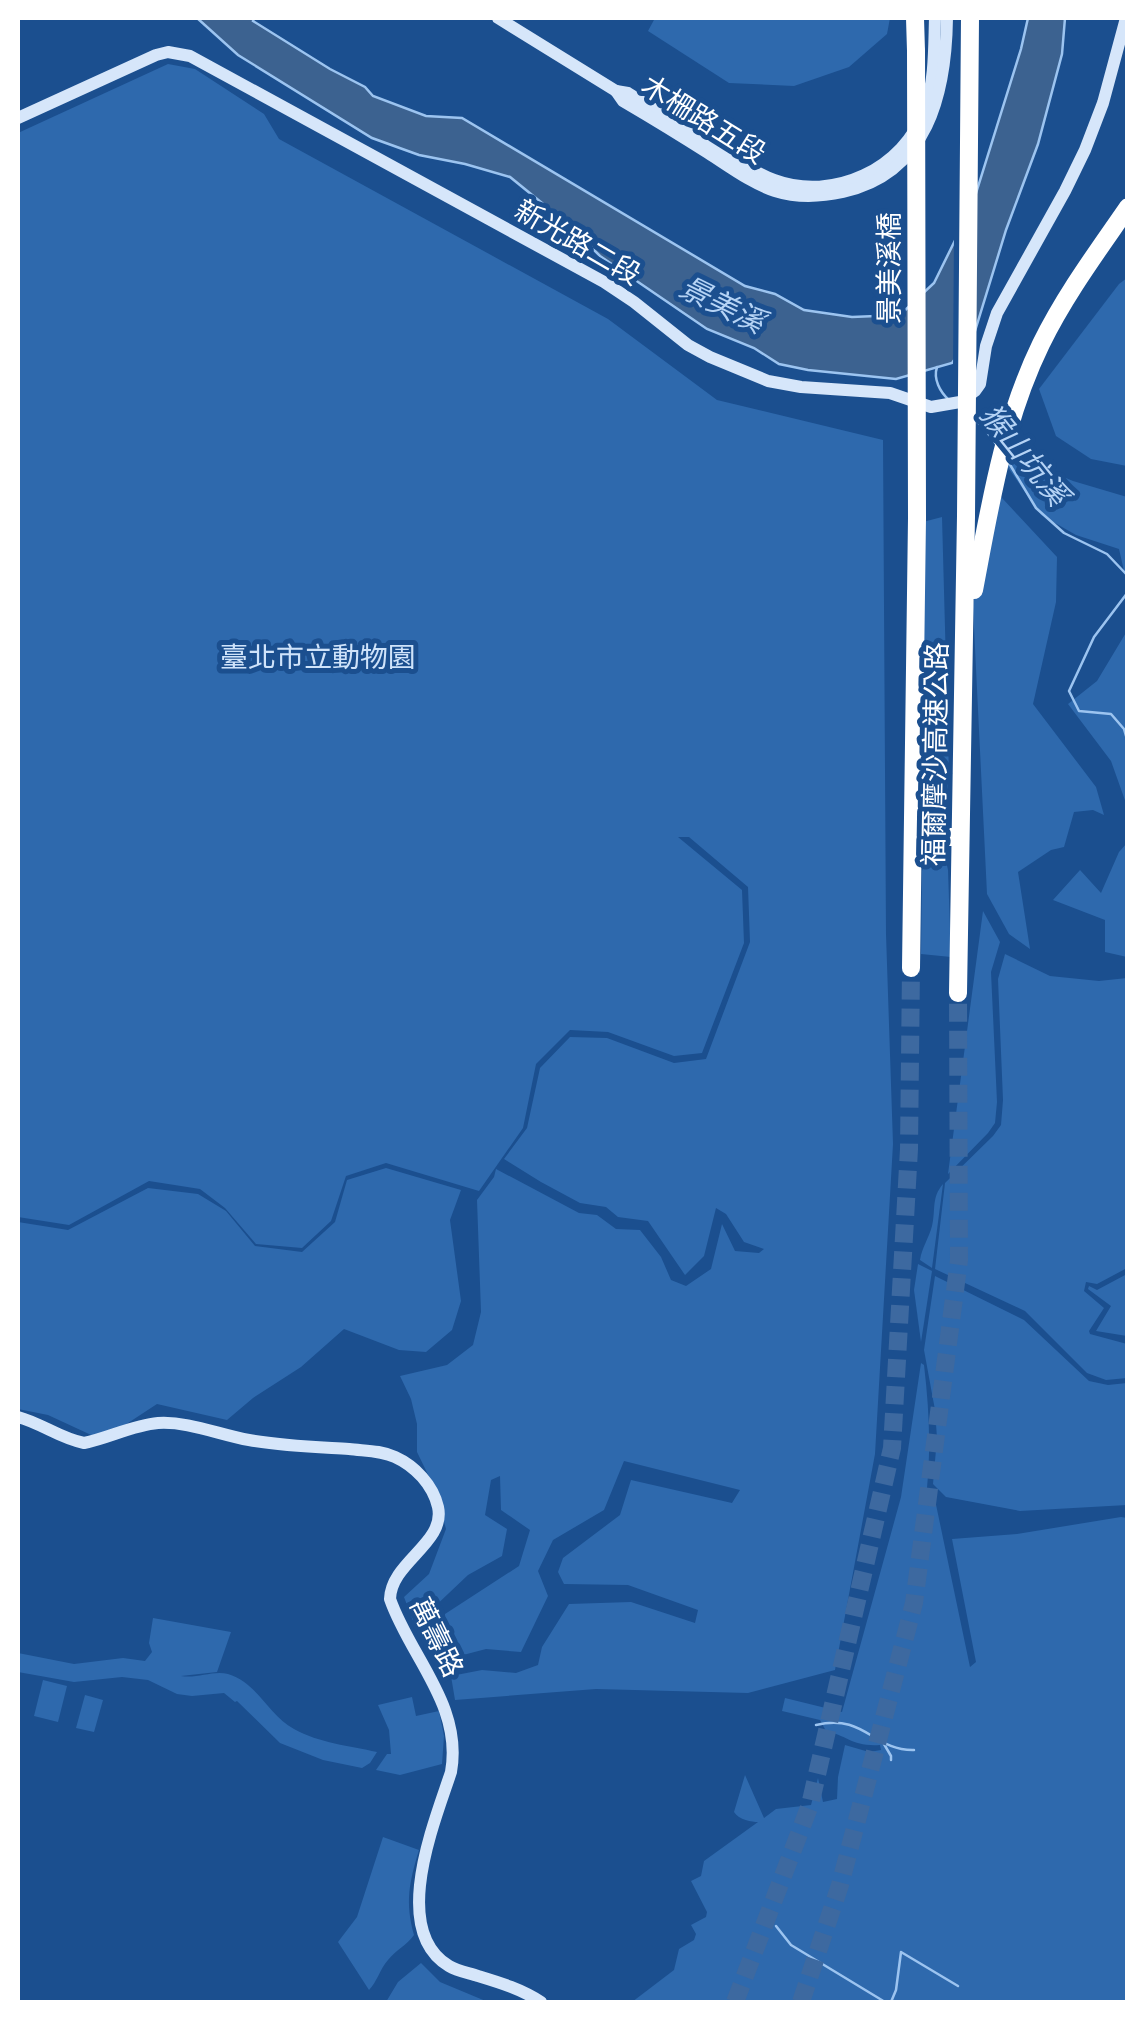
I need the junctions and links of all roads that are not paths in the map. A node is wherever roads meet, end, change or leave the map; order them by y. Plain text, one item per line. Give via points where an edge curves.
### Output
1 (498, 18) edge
2 (916, 18) edge
3 (934, 18) edge
4 (947, 18) edge
5 (970, 18) edge
6 (1126, 18) edge
7 (616, 91) junction
8 (18, 118) edge
9 (1128, 207) edge
10 (917, 518) joint
11 (965, 640) junction
12 (914, 837) junction
13 (960, 837) junction
14 (910, 968) tunnel mouth
15 (958, 993) tunnel mouth
16 (18, 1417) edge
17 (541, 2002) edge

1 - 7 street, 木柵路五段
2 - 10 highway, 景美溪橋, bridge
3 - 7 street, 木柵路五段 via 930,87 914,134 881,166 835,185 775,181
4 - 7 street, 木柵路五段 via 930,121 900,162 849,191 793,195 763,186
5 - 11 highway, 福爾摩沙高速公路, bridge
6 - 8 street, 新光路二段 via 1089,140 997,312 980,384 960,402 932,407 879,392 768,381 710,357 604,282 190,56 156,54
9 - 11 highway via 1074,286 1028,372 995,474
10 - 12 highway, 福爾摩沙高速公路
11 - 13 highway, 福爾摩沙高速公路
12 - 13 highway
12 - 14 highway, 福爾摩沙高速公路
13 - 15 highway, 福爾摩沙高速公路
16 - 17 street, 萬壽路 via 84,1443 172,1423 269,1443 375,1452 422,1476 437,1502 438,1523 394,1580 390,1599 436,1688 454,1754 421,1874 422,1928 448,1966

